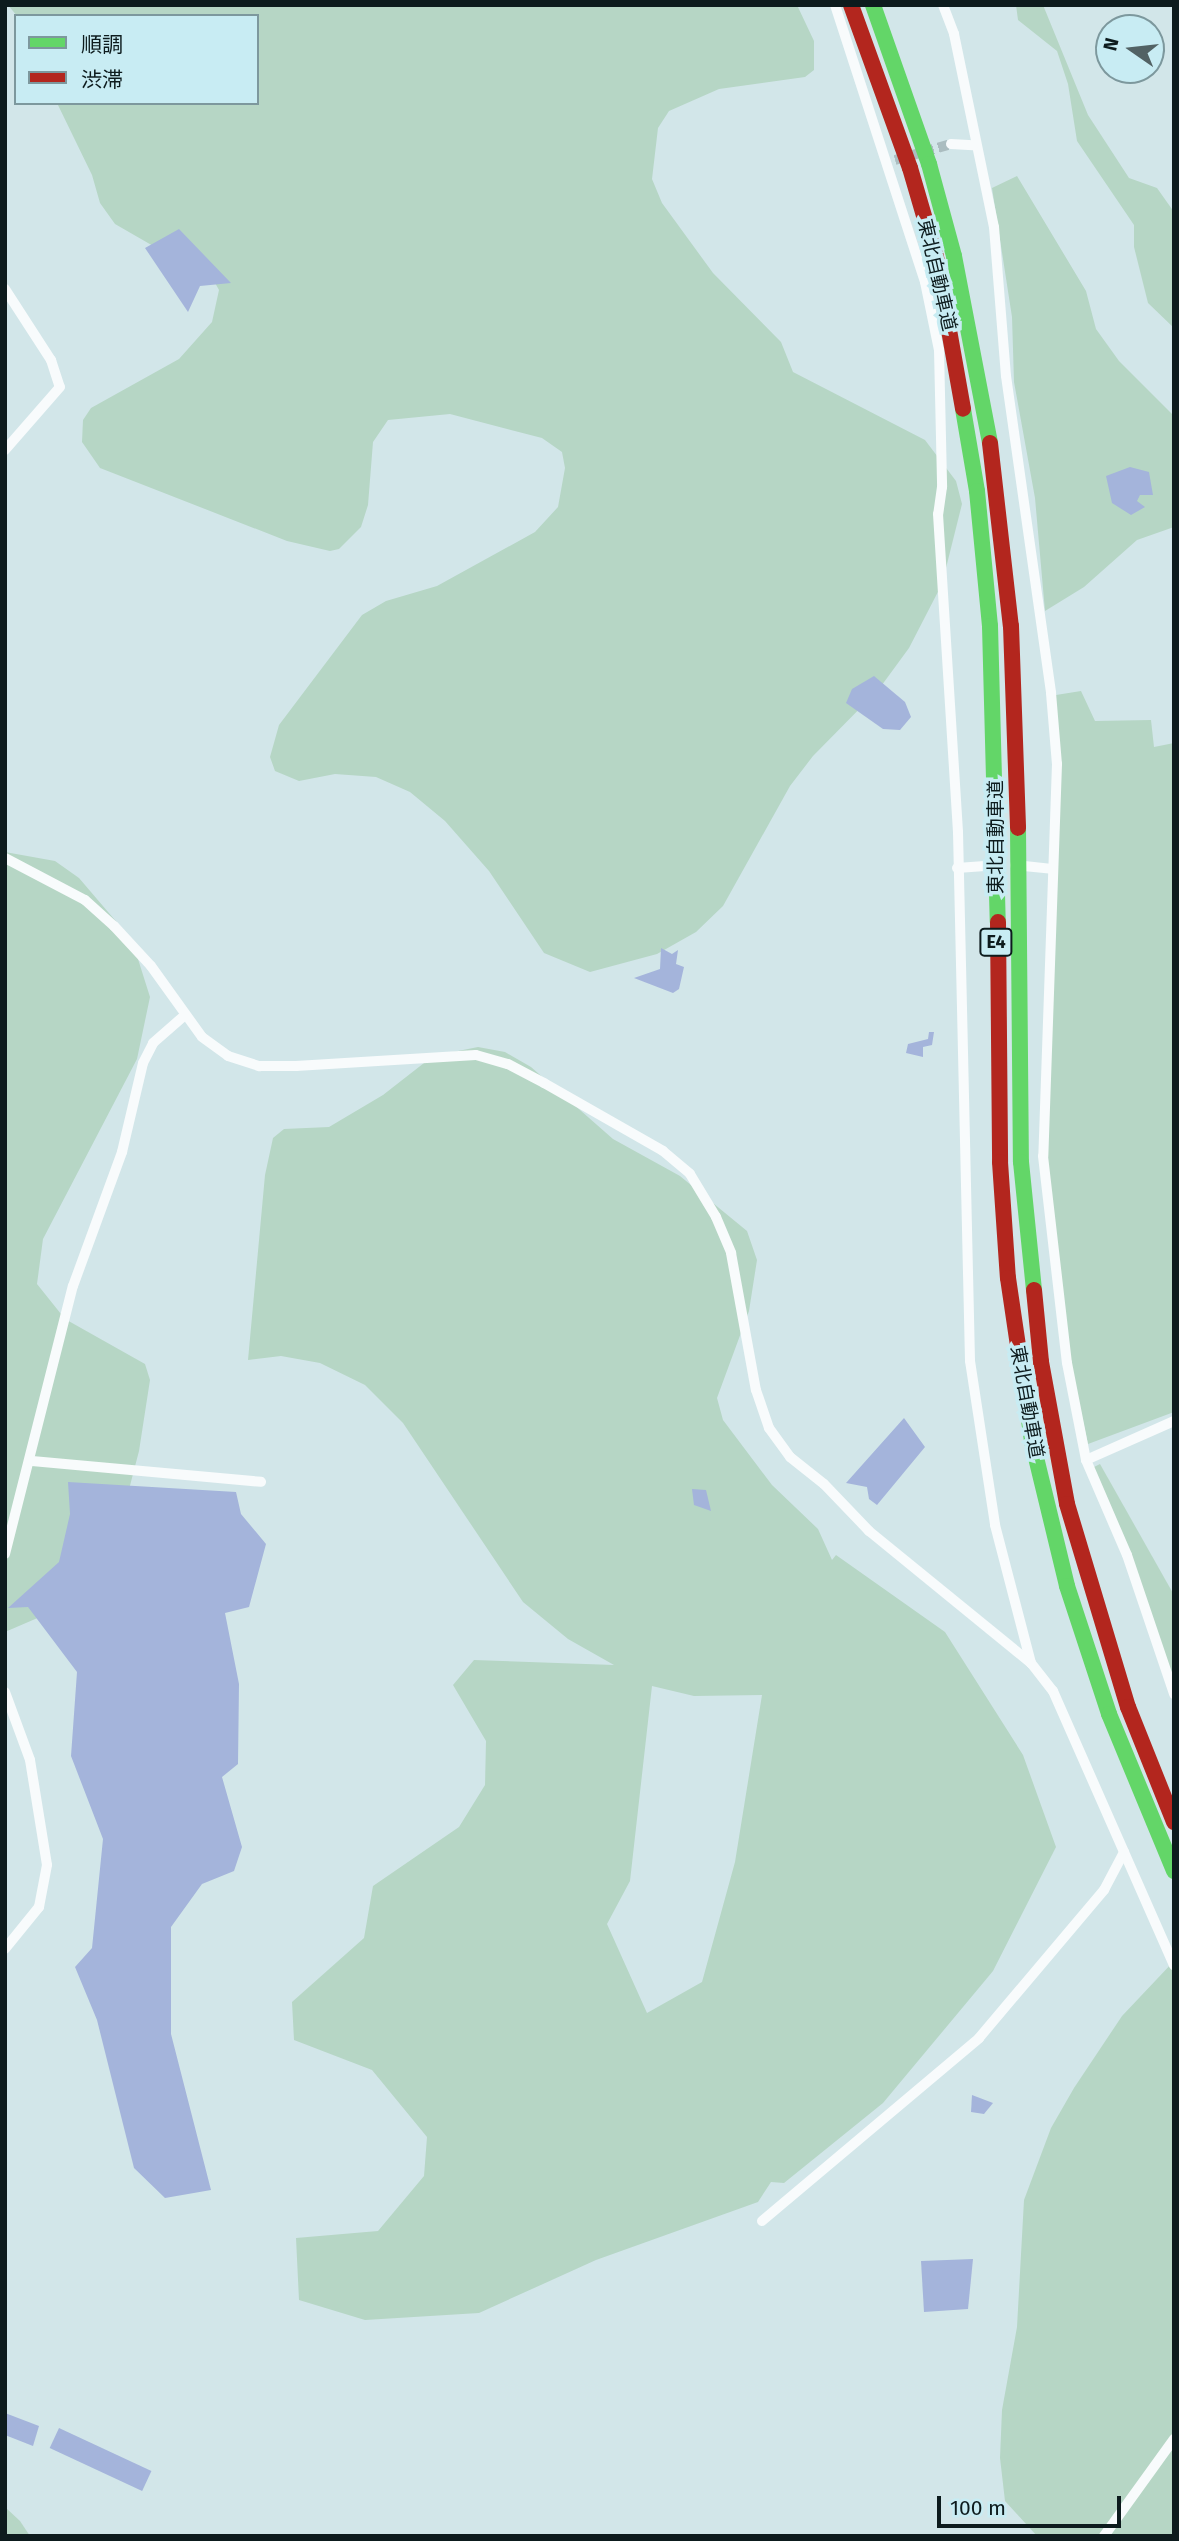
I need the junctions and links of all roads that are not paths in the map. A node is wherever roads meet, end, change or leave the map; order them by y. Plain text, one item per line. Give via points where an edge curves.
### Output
1 (835, 5) edge
2 (851, 5) edge
3 (873, 5) edge
4 (943, 5) edge
5 (951, 145) tunnel mouth
6 (973, 145) junction
7 (5, 289) edge
8 (5, 450) edge
9 (5, 859) edge
10 (962, 866) junction
11 (1048, 867) junction
12 (185, 1015) junction
13 (1174, 1421) edge
14 (1086, 1460) junction
15 (32, 1461) junction
16 (261, 1482) dead end
17 (5, 1554) edge
18 (1031, 1663) junction
19 (5, 1692) edge
20 (1174, 1694) edge
21 (1174, 1822) edge
22 (1124, 1852) junction
23 (1174, 1871) edge
24 (5, 1949) edge
25 (1174, 1965) edge
26 (762, 2221) dead end
27 (1174, 2439) edge
28 (1160, 2458) junction
29 (1174, 2458) edge
30 (1104, 2536) edge

1 - 10 street via 891,160 939,350 939,553
2 - 23 highway, 東北自動車道 / E4 via 910,168 936,257 977,491 990,626 996,771 1000,1163 1008,1279 1032,1441 1067,1586 1109,1714
3 - 21 highway, 東北自動車道 / E4 via 929,164 954,256 998,490 1018,771 1021,1162 1045,1387 1087,1578 1128,1707
4 - 6 street via 962,73
5 - 6 street
6 - 11 street via 994,227 1006,376 1051,693 1058,764
7 - 8 street via 51,360 60,387
9 - 12 street via 94,909 151,967
10 - 11 street
10 - 18 street via 970,1360 995,1525
11 - 14 street via 1043,1156 1068,1363
12 - 15 street via 153,1043 143,1063 122,1152 73,1286
12 - 18 street via 202,1037 228,1056 259,1066 476,1055 508,1064 663,1151 690,1174 731,1253 756,1390 769,1428 790,1457 824,1484 869,1531
13 - 14 street
14 - 20 street via 1127,1555
15 - 16 street
15 - 17 street
18 - 22 street via 1053,1691
19 - 24 street via 30,1760 47,1865 39,1907
22 - 25 street
22 - 26 street via 1104,1890 979,2038
27 - 28 street
28 - 29 street
28 - 30 street

